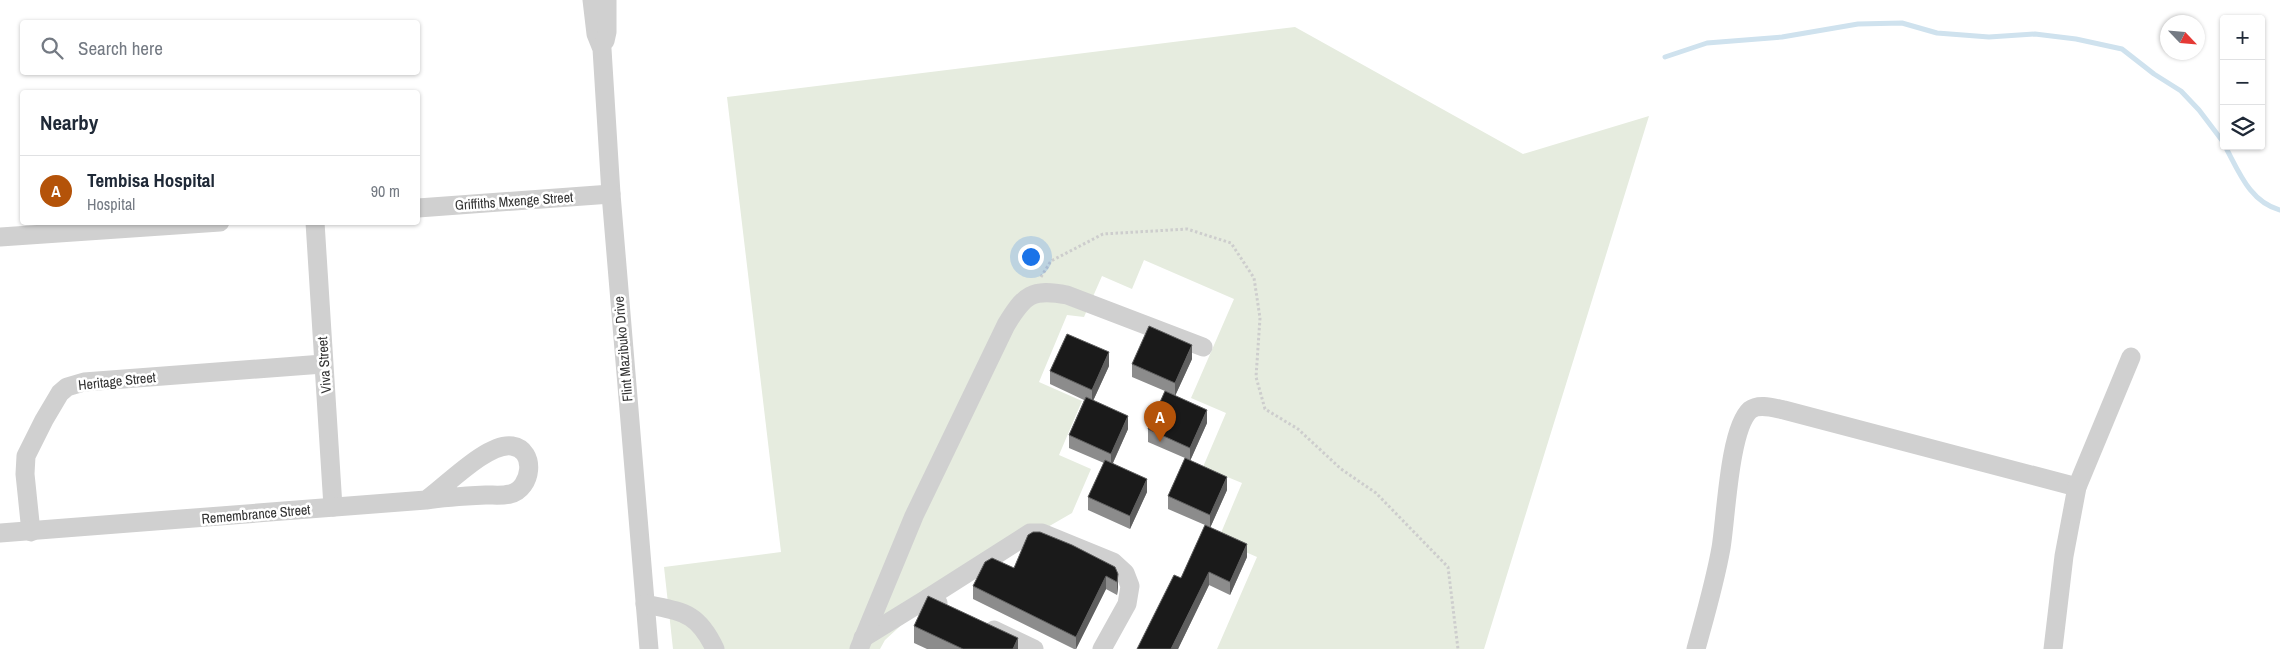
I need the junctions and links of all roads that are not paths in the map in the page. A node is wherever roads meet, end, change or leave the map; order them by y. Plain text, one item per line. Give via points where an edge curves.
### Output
1 (592, 0) edge
2 (607, 0) edge
3 (602, 49) junction
4 (611, 194) junction
5 (420, 208) edge
6 (176, 225) edge
7 (315, 225) edge
8 (0, 237) edge
9 (1203, 347) dead end
10 (2131, 357) dead end
11 (323, 364) junction
12 (2077, 487) junction
13 (426, 500) junction
14 (333, 508) junction
15 (31, 532) junction
16 (0, 533) edge
17 (928, 598) junction
18 (644, 604) junction
19 (953, 610) edge
20 (978, 622) edge
21 (861, 643) edge
22 (1030, 648) edge
23 (648, 649) edge
24 (715, 649) edge
25 (1102, 649) edge
26 (1696, 649) edge
27 (2053, 649) edge

1 - 3 street, Flint Mazibuko Drive via 596,34
2 - 3 street, Flint Mazibuko Drive via 607,32
3 - 4 street, Flint Mazibuko Drive
4 - 5 street, Griffiths Mxenge Street
4 - 18 street, Flint Mazibuko Drive
6 - 8 street
7 - 11 street, Viva Street
9 - 21 street via 1067,295 1046,290 1029,296 1017,307 1006,325 914,516
10 - 12 street
11 - 14 street, Viva Street
11 - 15 street, Heritage Street via 84,382 67,388 54,402 26,456
12 - 26 street via 1784,410 1757,407 1750,411 1738,436 1731,465 1721,549
12 - 27 street via 2064,556
13 - 13 street, Remembrance Street via 468,466 500,446 518,447 526,455 528,476 522,488 511,494
13 - 14 street, Remembrance Street
14 - 15 street, Remembrance Street
15 - 16 street, Remembrance Street
17 - 19 street
17 - 21 street
17 - 25 street via 1030,533 1042,533 1113,562 1125,573 1130,586 1127,604
18 - 23 street, Flint Mazibuko Drive
18 - 24 street via 678,610 698,621 707,631
20 - 22 street

